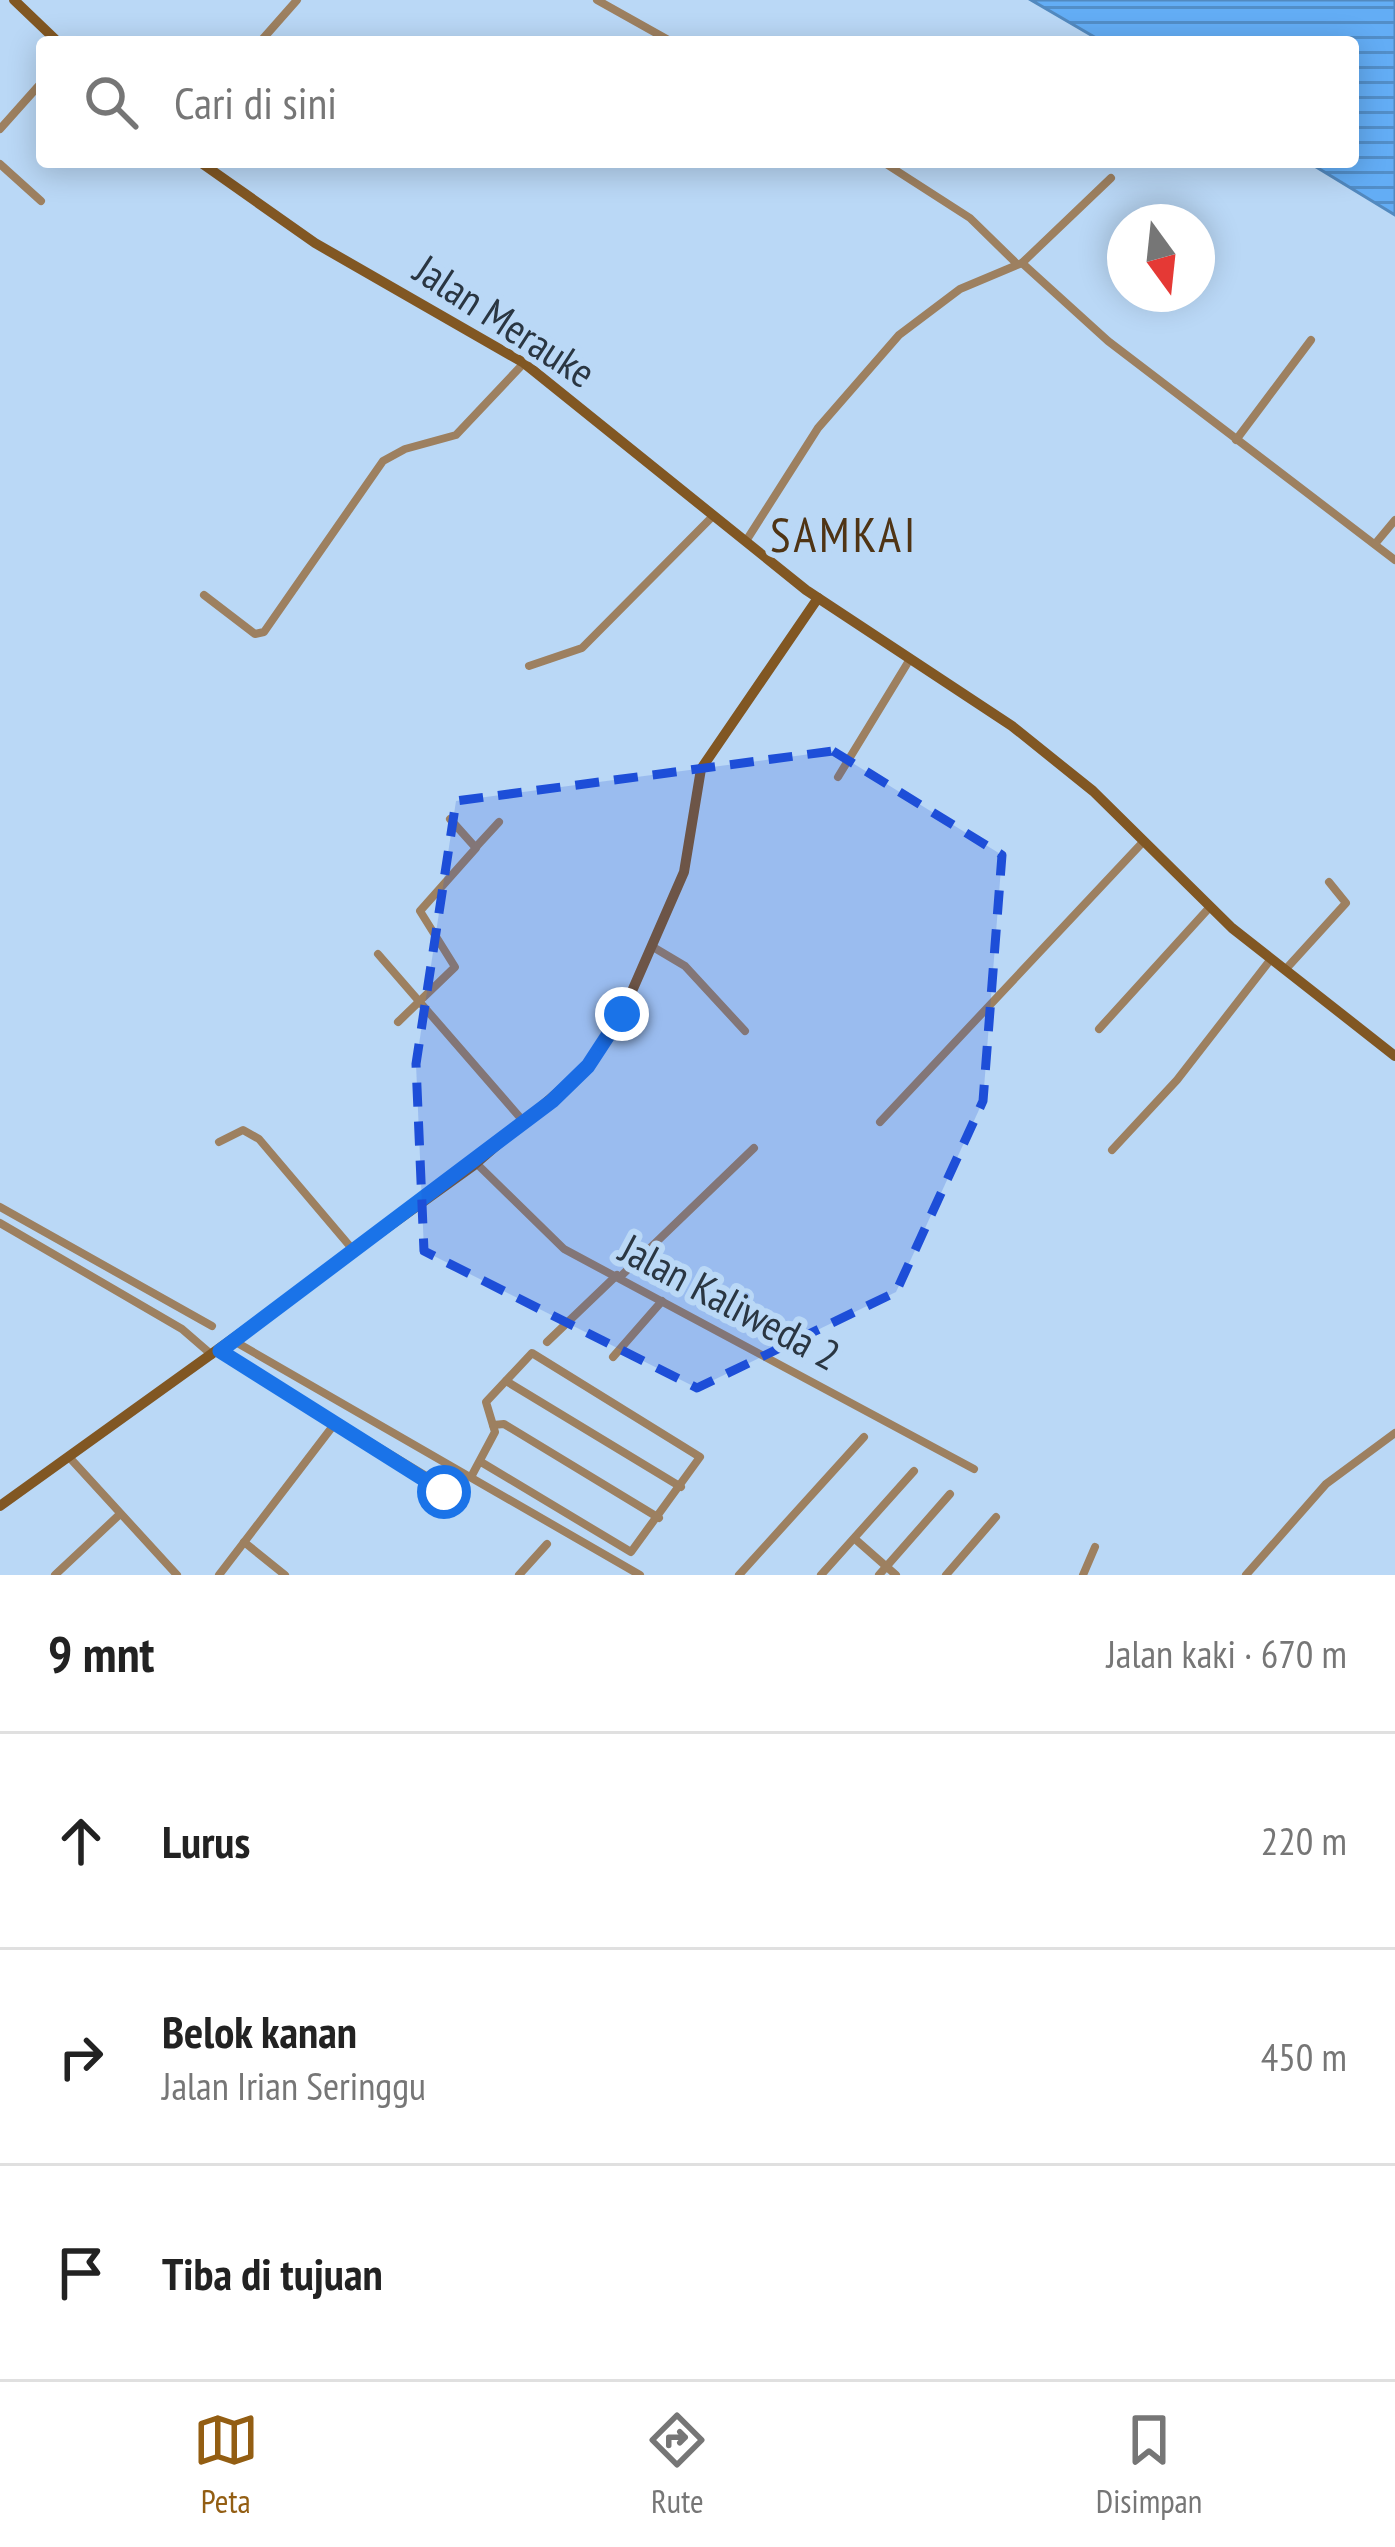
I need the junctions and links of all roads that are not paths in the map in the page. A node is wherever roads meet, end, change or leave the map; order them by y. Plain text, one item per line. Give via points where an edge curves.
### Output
1 (14, 0) edge
2 (297, 0) edge
3 (596, 0) edge
4 (52, 36) edge
5 (265, 36) edge
6 (662, 36) edge
7 (36, 89) edge
8 (0, 129) edge
9 (0, 164) edge
10 (209, 168) edge
11 (892, 168) edge
12 (1112, 178) dead end
13 (41, 201) dead end
14 (1019, 263) junction
15 (1310, 340) dead end
16 (524, 363) junction
17 (1236, 440) junction
18 (713, 516) junction
19 (1395, 520) edge
20 (746, 542) junction
21 (1375, 544) junction
22 (1395, 560) edge
23 (204, 596) dead end
24 (818, 598) junction
25 (910, 658) junction
26 (529, 666) dead end
27 (838, 777) dead end
28 (450, 819) dead end
29 (499, 822) dead end
30 (1143, 842) junction
31 (476, 848) junction
32 (1329, 882) dead end
33 (1209, 908) junction
34 (653, 947) junction
35 (378, 954) dead end
36 (1271, 959) junction
37 (1285, 970) junction
38 (419, 1002) junction
39 (398, 1022) dead end
40 (1099, 1029) dead end
41 (746, 1030) dead end
42 (1395, 1056) edge
43 (880, 1122) dead end
44 (525, 1123) junction
45 (219, 1142) dead end
46 (754, 1148) dead end
47 (1112, 1150) dead end
48 (476, 1163) junction
49 (0, 1207) edge
50 (0, 1223) edge
51 (353, 1251) junction
52 (619, 1276) junction
53 (662, 1301) junction
54 (212, 1326) dead end
55 (547, 1342) dead end
56 (223, 1349) junction
57 (613, 1358) dead end
58 (506, 1381) junction
59 (336, 1422) junction
60 (494, 1425) junction
61 (1395, 1433) edge
62 (864, 1437) dead end
63 (69, 1456) junction
64 (481, 1462) junction
65 (974, 1469) dead end
66 (914, 1471) dead end
67 (471, 1477) junction
68 (681, 1486) junction
69 (950, 1494) dead end
70 (547, 1502) junction
71 (0, 1506) edge
72 (439, 1513) dead end
73 (119, 1515) junction
74 (538, 1516) junction
75 (996, 1517) dead end
76 (659, 1519) junction
77 (855, 1540) junction
78 (244, 1542) junction
79 (548, 1544) dead end
80 (1095, 1547) dead end
81 (887, 1566) junction
82 (224, 1573) edge
83 (55, 1575) edge
84 (177, 1575) edge
85 (285, 1575) edge
86 (518, 1575) edge
87 (640, 1575) edge
88 (739, 1575) edge
89 (821, 1575) edge
90 (879, 1575) edge
91 (896, 1575) edge
92 (946, 1575) edge
93 (1083, 1575) edge
94 (1246, 1575) edge

1 - 4 street
2 - 5 street
3 - 6 street
7 - 8 street
9 - 13 street
10 - 16 street, Jalan Merauke via 315,243
11 - 14 street via 970,218
12 - 14 street
14 - 17 street
14 - 20 street via 960,289 899,334 818,428
15 - 17 street
16 - 18 street, Jalan Merauke
16 - 23 street via 456,435 383,460 264,632 255,634
17 - 21 street
18 - 20 street, Jalan Merauke
18 - 26 street via 582,648
19 - 21 street
20 - 24 street, Jalan Merauke
21 - 22 street
24 - 25 street, Jalan Merauke
24 - 34 street via 701,769 684,872
25 - 27 street
25 - 30 street, Jalan Merauke via 1012,725
28 - 31 street
29 - 31 street
30 - 33 street, Jalan Merauke
30 - 43 street
31 - 38 street via 421,907 455,967
32 - 37 street via 1346,903
33 - 36 street, Jalan Merauke
33 - 40 street
34 - 41 street via 685,966
34 - 44 street via 602,1048
35 - 38 street
36 - 37 street, Jalan Merauke
36 - 47 street
37 - 42 street, Jalan Merauke
38 - 39 street
38 - 44 street
44 - 48 street
45 - 51 street via 243,1130 259,1139
46 - 52 street
48 - 51 street
48 - 52 street, Jalan Kaliweda 2 via 564,1249
49 - 54 street
50 - 56 street
51 - 56 street
52 - 53 street, Jalan Kaliweda 2
52 - 55 street
53 - 57 street
53 - 65 street, Jalan Kaliweda 2
56 - 59 street
56 - 63 street
56 - 67 street
58 - 60 street via 486,1402
58 - 68 street
58 - 68 street via 532,1353 549,1361 698,1454
59 - 72 street via 440,1486 446,1497
59 - 78 street
60 - 64 street
60 - 76 street
61 - 94 street via 1326,1484
62 - 88 street
63 - 71 street
63 - 73 street
64 - 67 street
64 - 70 street
66 - 77 street
67 - 74 street
68 - 76 street
69 - 81 street
70 - 74 street
70 - 76 street via 631,1552
73 - 83 street
73 - 84 street
74 - 87 street
75 - 92 street
77 - 81 street
77 - 89 street
78 - 82 street
78 - 85 street
79 - 86 street
80 - 93 street
81 - 90 street
81 - 91 street

